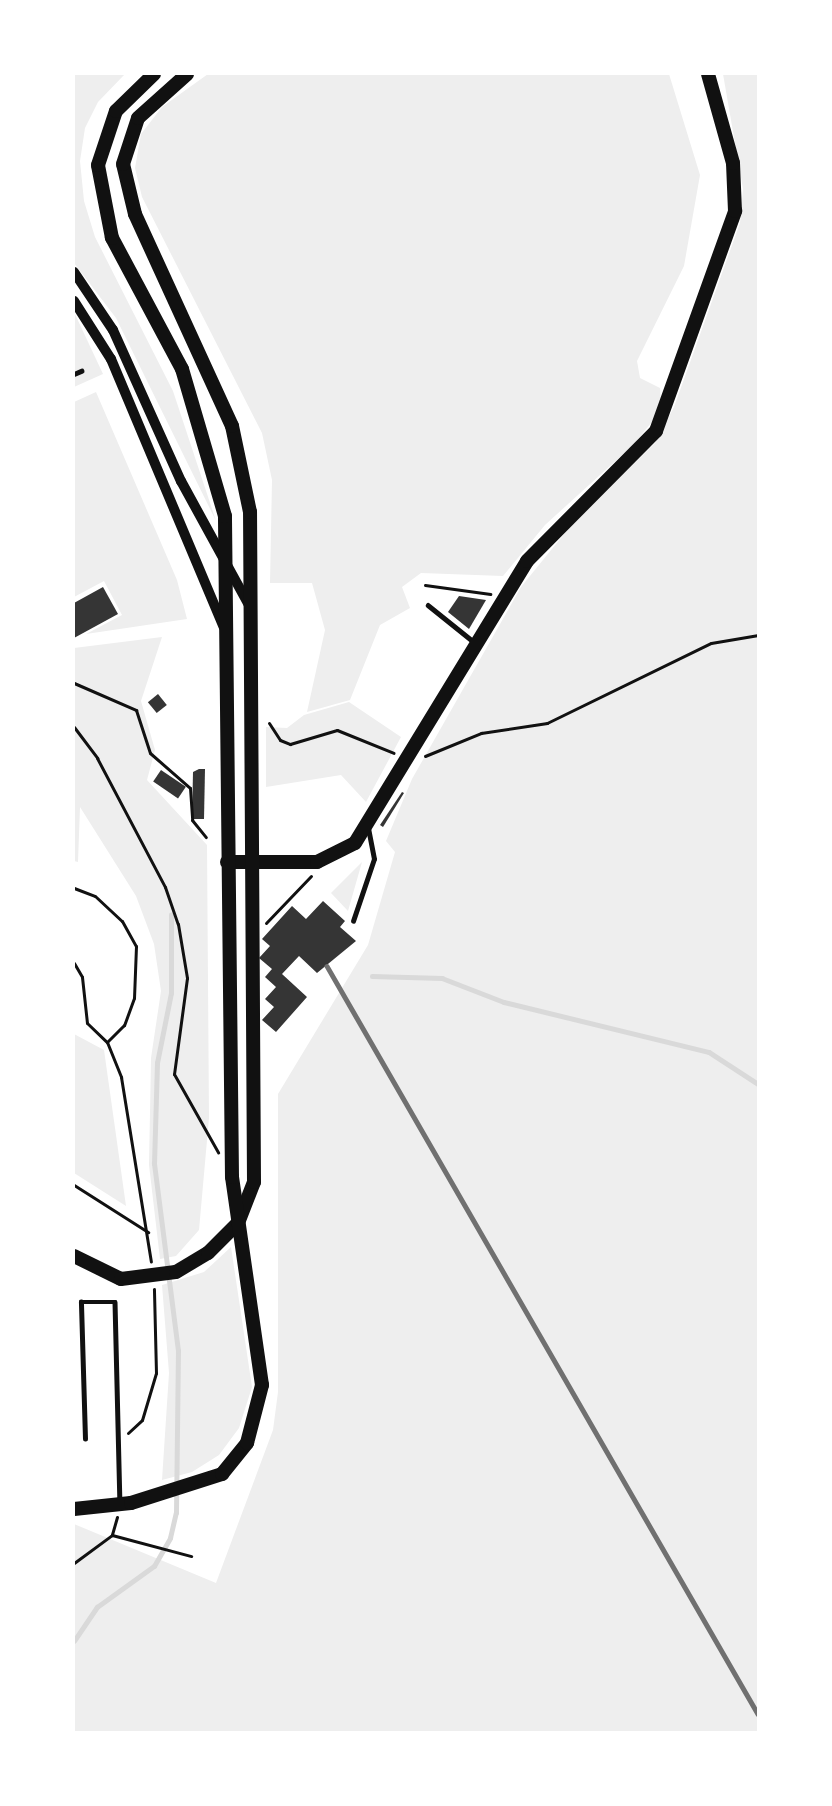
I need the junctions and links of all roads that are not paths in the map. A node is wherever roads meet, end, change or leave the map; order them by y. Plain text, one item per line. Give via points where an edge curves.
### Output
1 (154, 74) edge
2 (186, 74) edge
3 (708, 74) edge
4 (74, 272) edge
5 (74, 301) edge
6 (81, 371) dead end
7 (74, 374) edge
8 (227, 562) junction
9 (428, 605) dead end
10 (253, 615) junction
11 (476, 644) junction
12 (230, 646) junction
13 (368, 829) junction
14 (227, 862) junction
15 (249, 862) junction
16 (353, 921) dead end
17 (75, 1258) edge
18 (85, 1439) dead end
19 (120, 1505) junction
20 (74, 1509) edge

1 - 8 main road via 108,125 98,165 99,188 116,248 174,352 191,394 222,498
2 - 10 main road via 138,118 123,164 135,214 231,426 250,512
3 - 11 main road via 733,163 735,212 665,414 645,444 546,538 504,596
4 - 8 street via 113,330 181,481
5 - 12 street via 101,339 142,427
6 - 7 lane
8 - 10 street
8 - 12 main road
9 - 11 lane
10 - 15 main road
11 - 13 main road
12 - 14 main road
13 - 15 main road via 332,858
13 - 16 lane via 374,859
14 - 15 main road
14 - 19 main road via 232,1177 261,1358 260,1400 238,1459 222,1474 186,1490
15 - 17 main road via 254,1182 238,1224 208,1253 176,1272 121,1279
18 - 19 lane via 81,1302 115,1302
19 - 20 main road

